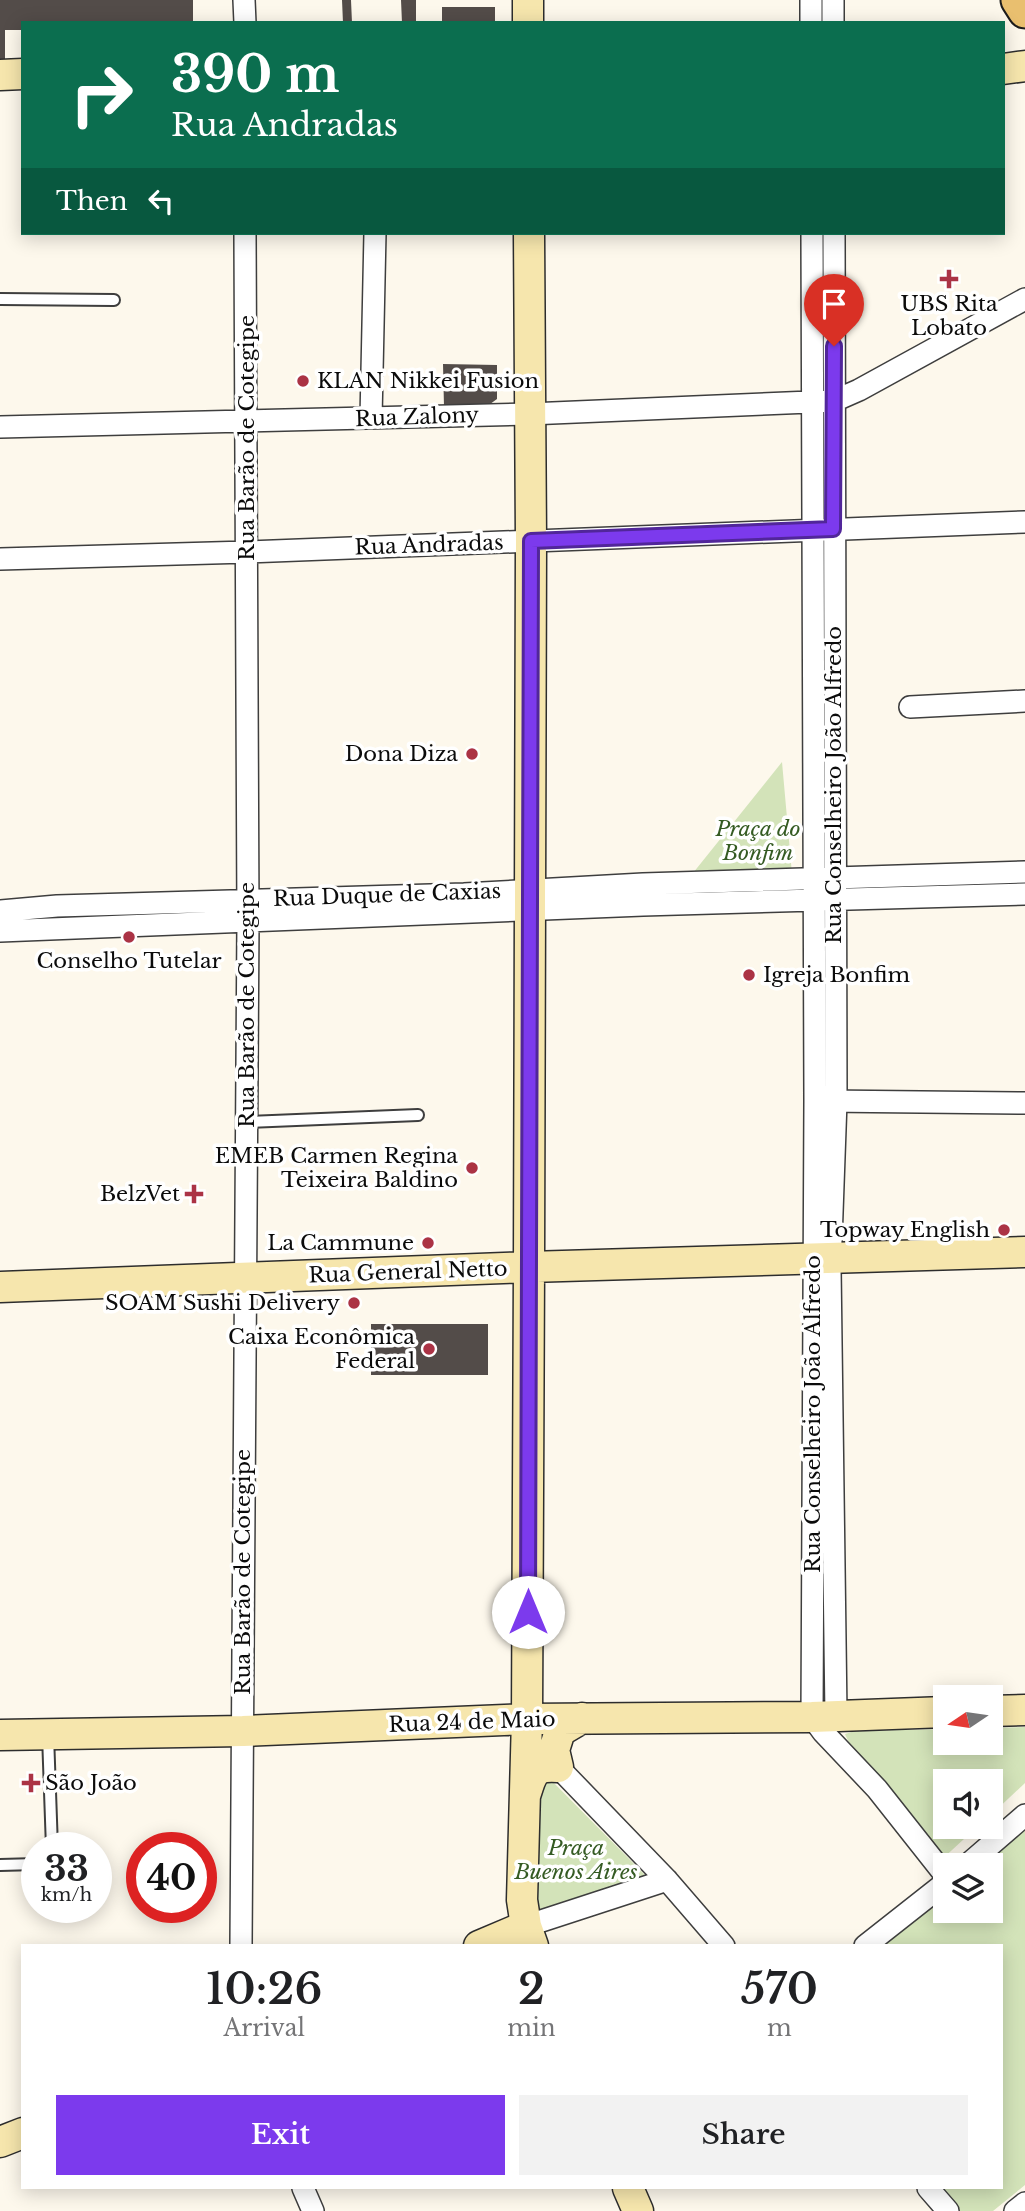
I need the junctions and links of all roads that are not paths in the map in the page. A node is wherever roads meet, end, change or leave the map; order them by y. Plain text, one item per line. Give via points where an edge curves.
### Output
1 (244, 0) edge
2 (528, 0) edge
3 (811, 0) edge
4 (833, 0) edge
5 (1018, 0) edge
6 (1025, 11) edge
7 (244, 21) edge
8 (528, 21) edge
9 (811, 21) edge
10 (833, 21) edge
11 (1025, 66) edge
12 (1005, 69) edge
13 (21, 74) edge
14 (0, 75) edge
15 (245, 235) edge
16 (375, 235) edge
17 (529, 235) edge
18 (812, 235) edge
19 (834, 235) edge
20 (812, 292) junction
21 (834, 292) junction
22 (0, 299) edge
23 (1025, 299) edge
24 (114, 300) dead end
25 (823, 402) junction
26 (529, 414) junction
27 (370, 418) junction
28 (246, 421) junction
29 (0, 427) edge
30 (1025, 522) edge
31 (823, 529) junction
32 (531, 541) junction
33 (247, 552) junction
34 (0, 559) edge
35 (1025, 701) edge
36 (910, 707) dead end
37 (824, 708) junction
38 (1025, 872) edge
39 (985, 873) junction
40 (930, 874) junction
41 (813, 877) junction
42 (835, 877) junction
43 (643, 894) junction
44 (1025, 894) edge
45 (984, 895) junction
46 (930, 897) junction
47 (530, 899) junction
48 (813, 900) junction
49 (835, 900) junction
50 (57, 906) junction
51 (248, 910) junction
52 (0, 911) edge
53 (159, 913) junction
54 (58, 928) junction
55 (0, 931) edge
56 (814, 994) junction
57 (835, 994) junction
58 (815, 1101) junction
59 (836, 1101) junction
60 (1025, 1102) edge
61 (418, 1115) dead end
62 (247, 1122) junction
63 (824, 1171) junction
64 (1025, 1252) edge
65 (822, 1259) junction
66 (529, 1266) junction
67 (244, 1279) junction
68 (0, 1287) edge
69 (822, 1409) junction
70 (834, 1479) junction
71 (812, 1480) junction
72 (1025, 1710) edge
73 (1003, 1711) edge
74 (933, 1712) edge
75 (824, 1716) junction
76 (582, 1718) junction
77 (527, 1719) junction
78 (243, 1731) junction
79 (48, 1734) junction
80 (0, 1735) edge
81 (558, 1767) junction
82 (525, 1797) junction
83 (1025, 1815) edge
84 (51, 1832) edge
85 (981, 1853) edge
86 (933, 1860) edge
87 (21, 1864) edge
88 (0, 1865) edge
89 (667, 1880) junction
90 (933, 1892) edge
91 (529, 1936) edge
92 (241, 1944) edge
93 (489, 1944) edge
94 (722, 1944) edge
95 (868, 1944) edge
96 (21, 2134) edge
97 (0, 2142) edge
98 (303, 2189) edge
99 (628, 2189) edge
100 (929, 2189) edge
101 (1025, 2203) edge
102 (313, 2211) edge
103 (638, 2211) edge
104 (948, 2211) edge
105 (1015, 2211) edge

1 - 7 street
2 - 8 main road
3 - 9 street
4 - 10 street
5 - 6 main road
11 - 12 main road
13 - 14 main road
15 - 28 street, Rua Barão de Cotegipe
16 - 27 street
17 - 26 main road
18 - 20 street, Rua Conselheiro João Alfredo
19 - 21 street, Rua Conselheiro João Alfredo
20 - 21 street
20 - 25 street, Rua Conselheiro João Alfredo
21 - 25 street, Rua Conselheiro João Alfredo
22 - 24 lane
23 - 25 street via 859,390
25 - 26 street, Rua Zalony
25 - 31 street, Rua Conselheiro João Alfredo
26 - 27 street, Rua Zalony
26 - 32 main road
27 - 28 street, Rua Zalony
28 - 29 street, Rua Zalony
28 - 33 street, Rua Barão de Cotegipe
30 - 31 street, Rua Andradas
31 - 32 street, Rua Andradas
31 - 37 street, Rua Conselheiro João Alfredo
32 - 33 street, Rua Andradas
32 - 47 main road
33 - 34 street, Rua Andradas
33 - 51 street, Rua Barão de Cotegipe
35 - 36 street
37 - 41 street, Rua Conselheiro João Alfredo
37 - 42 street, Rua Conselheiro João Alfredo
38 - 39 street, Rua Duque de Caxias
39 - 40 street, Rua Duque de Caxias
39 - 45 street
40 - 42 street, Rua Duque de Caxias
40 - 46 street
41 - 42 street, Rua Duque de Caxias
41 - 43 street, Rua Duque de Caxias
41 - 48 street, Rua Conselheiro João Alfredo
42 - 49 street, Rua Conselheiro João Alfredo
43 - 47 street, Rua Duque de Caxias
43 - 48 street, Rua Duque de Caxias
44 - 45 street, Rua Duque de Caxias
45 - 46 street, Rua Duque de Caxias
46 - 49 street, Rua Duque de Caxias
47 - 51 street, Rua Duque de Caxias
47 - 66 main road
48 - 49 street, Rua Duque de Caxias
48 - 56 street, Rua Conselheiro João Alfredo
49 - 57 street, Rua Conselheiro João Alfredo
50 - 52 street, Rua Duque de Caxias
50 - 53 street, Rua Duque de Caxias
50 - 54 street
51 - 53 street, Rua Duque de Caxias
51 - 62 street, Rua Barão de Cotegipe
53 - 54 street, Rua Duque de Caxias
54 - 55 street, Rua Duque de Caxias
56 - 57 street
56 - 58 street, Rua Conselheiro João Alfredo
57 - 59 street, Rua Conselheiro João Alfredo
58 - 59 street
58 - 63 street, Rua Conselheiro João Alfredo
59 - 60 street
59 - 63 street, Rua Conselheiro João Alfredo
61 - 62 lane
62 - 67 street, Rua Barão de Cotegipe
63 - 65 street, Rua Conselheiro João Alfredo
64 - 65 main road, Rua General Netto
65 - 66 main road, Rua General Netto
65 - 69 street, Rua Conselheiro João Alfredo
66 - 67 main road, Rua General Netto
66 - 77 main road
67 - 68 main road, Rua General Netto
67 - 78 street, Rua Barão de Cotegipe
69 - 70 street, Rua Conselheiro João Alfredo
69 - 71 street, Rua Conselheiro João Alfredo
70 - 71 street
70 - 75 street, Rua Conselheiro João Alfredo
71 - 75 street, Rua Conselheiro João Alfredo
72 - 73 main road
74 - 75 main road, Rua 24 de Maio
75 - 76 main road, Rua 24 de Maio
75 - 86 street via 823,1732 877,1789
76 - 77 main road, Rua 24 de Maio
76 - 81 main road via 560,1731 554,1750
77 - 78 main road, Rua 24 de Maio
77 - 82 main road
78 - 79 main road, Rua 24 de Maio
78 - 92 street, Rua Barão de Cotegipe
79 - 80 main road, Rua 24 de Maio
79 - 84 lane
81 - 82 main road via 536,1771
81 - 89 street
82 - 91 main road via 522,1900
83 - 85 street
87 - 88 lane
89 - 91 street
89 - 94 street
90 - 95 street
91 - 93 main road
96 - 97 main road
98 - 102 street
99 - 103 main road
100 - 104 street
101 - 105 street

